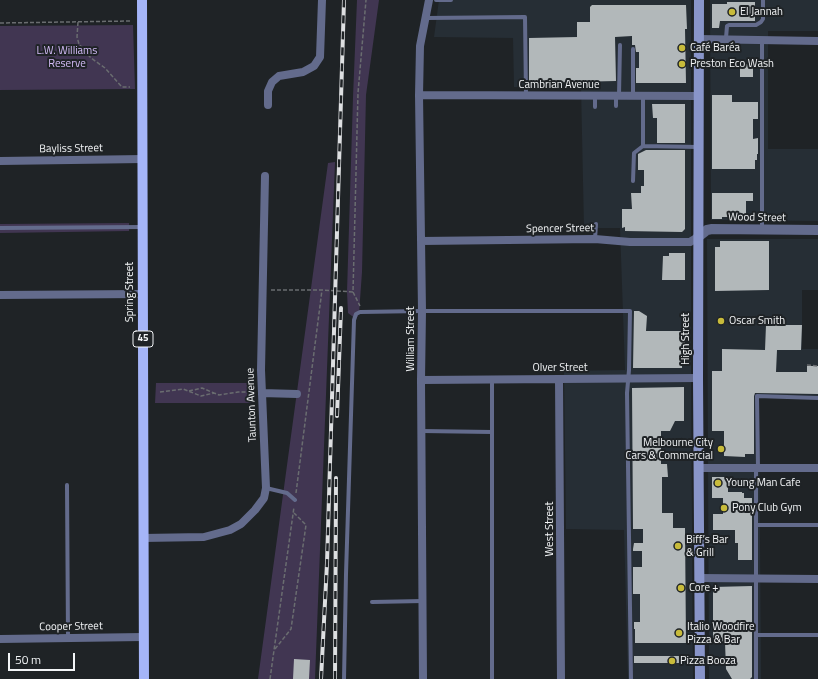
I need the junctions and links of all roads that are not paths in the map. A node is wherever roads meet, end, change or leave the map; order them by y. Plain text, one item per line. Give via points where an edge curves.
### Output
1 (142, 0) edge
2 (322, 0) edge
3 (429, 0) edge
4 (436, 0) edge
5 (451, 0) edge
6 (699, 0) edge
7 (763, 0) edge
8 (426, 18) junction
9 (699, 38) junction
10 (726, 38) junction
11 (762, 39) junction
12 (818, 41) edge
13 (620, 46) dead end
14 (633, 49) dead end
15 (419, 95) junction
16 (526, 96) junction
17 (595, 96) junction
18 (618, 96) junction
19 (633, 96) junction
20 (643, 96) junction
21 (699, 96) junction
22 (268, 105) dead end
23 (616, 106) dead end
24 (595, 107) dead end
25 (643, 146) junction
26 (698, 147) junction
27 (143, 159) junction
28 (0, 161) edge
29 (265, 176) dead end
30 (634, 181) dead end
31 (596, 224) dead end
32 (142, 227) junction
33 (0, 228) edge
34 (762, 230) junction
35 (818, 230) edge
36 (698, 237) junction
37 (595, 239) junction
38 (421, 241) junction
39 (142, 294) junction
40 (0, 295) edge
41 (422, 311) junction
42 (698, 378) junction
43 (559, 379) junction
44 (629, 379) junction
45 (422, 380) junction
46 (492, 380) junction
47 (262, 393) junction
48 (297, 394) dead end
49 (818, 398) edge
50 (422, 432) junction
51 (492, 432) junction
52 (699, 468) junction
53 (757, 468) junction
54 (818, 468) edge
55 (68, 485) dead end
56 (266, 488) junction
57 (295, 500) road end
58 (756, 525) junction
59 (818, 525) edge
60 (143, 538) junction
61 (700, 578) junction
62 (756, 578) junction
63 (818, 579) edge
64 (423, 601) junction
65 (372, 602) dead end
66 (756, 635) junction
67 (818, 635) edge
68 (143, 637) junction
69 (68, 638) junction
70 (0, 639) edge
71 (144, 679) edge
72 (344, 679) edge
73 (423, 679) edge
74 (492, 679) edge
75 (561, 679) edge
76 (631, 679) edge
77 (700, 679) edge
78 (756, 679) edge

1 - 27 main road, Spring Street / 45
2 - 22 street via 320,57 314,66 303,72 279,76 272,82 268,91
3 - 8 street, William Street
4 - 5 lane
6 - 9 main road, High Street
7 - 10 lane via 761,22 756,25 729,25
8 - 15 street, William Street via 420,46
8 - 16 lane via 525,17
9 - 10 street
9 - 21 main road, High Street
10 - 11 street
11 - 12 street
11 - 34 lane
13 - 18 lane
14 - 19 lane
15 - 16 street, Cambrian Avenue
15 - 38 street, William Street
16 - 17 street, Cambrian Avenue
17 - 18 street, Cambrian Avenue
17 - 24 lane
18 - 19 street, Cambrian Avenue
18 - 23 lane
19 - 20 street, Cambrian Avenue
20 - 21 street, Cambrian Avenue
20 - 25 lane
21 - 26 main road, High Street
25 - 26 lane
25 - 30 lane via 634,153
26 - 36 main road, High Street
27 - 28 street, Bayliss Street
27 - 32 main road, Spring Street / 45
29 - 47 street, Taunton Avenue
31 - 37 lane
32 - 33 lane
32 - 39 main road, Spring Street / 45
34 - 35 street, Wood Street
34 - 36 street, Wood Street via 712,229
36 - 37 street, Spencer Street via 690,242
36 - 42 main road, High Street
37 - 38 street, Spencer Street
38 - 41 street, William Street
39 - 40 street
39 - 60 main road, Spring Street / 45
41 - 44 lane via 630,311
41 - 45 street, William Street
41 - 72 lane via 360,312 354,320
42 - 44 street, Olver Street
42 - 52 main road, High Street
43 - 44 street, Olver Street
43 - 46 street, Olver Street
43 - 75 street, West Street
44 - 76 lane via 627,400
45 - 46 street, Olver Street
45 - 50 street, William Street
46 - 51 lane
47 - 48 street
47 - 56 street, Taunton Avenue
49 - 53 lane via 757,396
50 - 51 lane
50 - 64 street, William Street
51 - 74 lane
52 - 53 street
52 - 61 main road, High Street
53 - 54 street
53 - 58 lane
55 - 69 lane
56 - 57 lane via 288,493
56 - 60 street, Taunton Avenue via 264,498 255,510 242,524 230,530 204,537
58 - 59 lane
58 - 62 lane
60 - 68 main road, Spring Street / 45
61 - 62 street
61 - 77 main road, High Street
62 - 63 street
62 - 66 lane
64 - 65 lane
64 - 73 street, William Street
66 - 67 lane
66 - 78 lane
68 - 69 street, Cooper Street
68 - 71 main road, Spring Street / 45
69 - 70 street, Cooper Street

